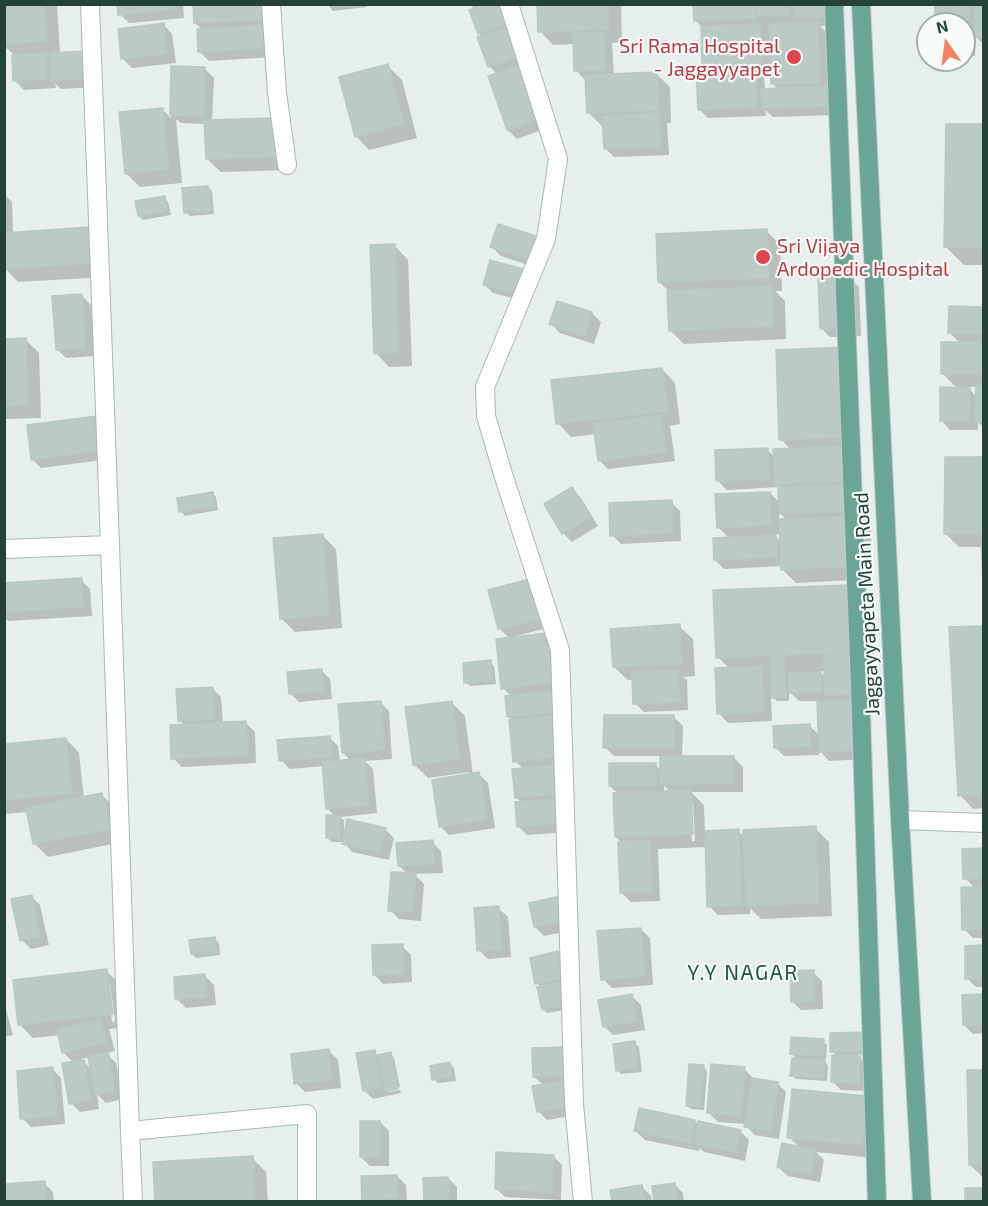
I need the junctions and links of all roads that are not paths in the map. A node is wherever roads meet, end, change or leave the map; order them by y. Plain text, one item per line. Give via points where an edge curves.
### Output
1 (90, 4) edge
2 (271, 4) edge
3 (509, 4) edge
4 (834, 4) edge
5 (861, 4) edge
6 (287, 165) dead end
7 (110, 545) junction
8 (4, 549) edge
9 (900, 820) junction
10 (984, 823) edge
11 (130, 1131) junction
12 (133, 1202) edge
13 (307, 1202) edge
14 (583, 1202) edge
15 (877, 1202) edge
16 (922, 1202) edge

1 - 7 street
2 - 6 street
3 - 14 street via 558,159 546,239 485,387 486,416 560,650 574,1104
4 - 15 main road
5 - 9 main road, Jaggayyapeta Main Road
7 - 8 street
7 - 11 street
9 - 10 street
9 - 16 main road, Jaggayyapeta Main Road
11 - 12 street
11 - 13 street via 307,1114

